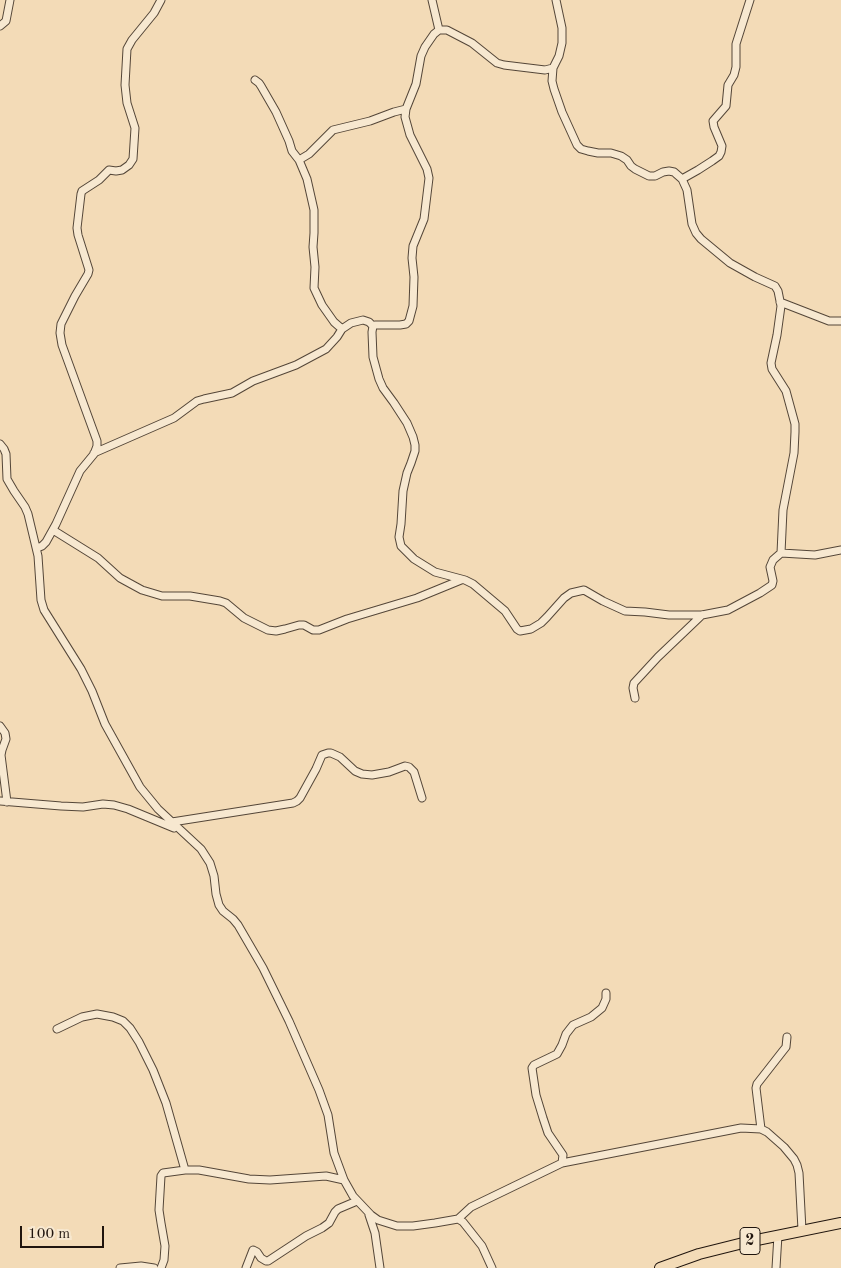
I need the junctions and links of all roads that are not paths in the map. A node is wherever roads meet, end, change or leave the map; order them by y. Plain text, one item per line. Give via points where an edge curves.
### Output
1 (10, 0) edge
2 (432, 0) edge
3 (556, 0) edge
4 (750, 0) edge
5 (157, 3) edge
6 (0, 26) edge
7 (438, 30) junction
8 (553, 68) junction
9 (255, 80) dead end
10 (406, 109) junction
11 (299, 160) junction
12 (682, 179) junction
13 (780, 302) junction
14 (841, 321) edge
15 (373, 326) junction
16 (342, 329) junction
17 (0, 444) edge
18 (94, 454) junction
19 (53, 530) junction
20 (37, 548) junction
21 (841, 550) edge
22 (780, 553) junction
23 (462, 580) junction
24 (702, 615) junction
25 (635, 698) dead end
26 (0, 726) edge
27 (422, 798) dead end
28 (4, 801) edge
29 (172, 822) junction
30 (179, 830) junction
31 (606, 993) dead end
32 (57, 1029) dead end
33 (787, 1037) dead end
34 (760, 1130) junction
35 (562, 1163) junction
36 (185, 1170) junction
37 (344, 1180) junction
38 (357, 1201) junction
39 (369, 1213) junction
40 (458, 1219) junction
41 (841, 1223) edge
42 (802, 1230) junction
43 (778, 1235) junction
44 (120, 1268) edge
45 (154, 1268) edge
46 (161, 1268) edge
47 (246, 1268) edge
48 (380, 1268) edge
49 (492, 1268) edge
50 (660, 1268) edge
51 (776, 1268) edge

1 - 6 street via 6,21
2 - 7 street
3 - 8 street via 562,43
4 - 12 street via 736,44 736,67 728,85 726,106 713,121 721,152
5 - 18 street via 154,13 127,49 125,85 135,128 133,159 122,170 109,170 82,190 77,228 89,270 61,324 62,345 97,441
7 - 8 street via 448,30 472,43 504,66
7 - 10 street via 421,56 416,84
8 - 12 street via 554,89 581,149 621,156 635,170 649,176 669,171
9 - 11 street
10 - 11 street via 333,130
10 - 15 street via 408,127 429,178 424,219 413,246 413,306 406,324
11 - 16 street via 308,179 314,210 314,288 334,322
12 - 13 street via 692,224 701,239 730,263 775,286
13 - 14 street via 829,321
13 - 22 street via 771,363 786,391 795,432
15 - 16 street via 364,320
15 - 23 street via 372,346 379,380 407,424 415,445 403,491 401,546 435,572
16 - 18 street via 326,348 296,365 253,381 232,393 197,401 174,418
17 - 20 street via 6,454 7,479 26,507
18 - 19 street via 80,471
19 - 20 street via 46,542
19 - 23 street via 142,590 162,596 220,601 244,618 276,631 299,625 319,630
20 - 29 street via 44,610 81,669 105,724 140,787
21 - 22 street via 815,555
22 - 24 street via 770,567 772,585 767,590 728,610
23 - 24 street via 480,589 520,631 531,630 548,617 564,598 584,590 625,611
24 - 25 street via 634,683
26 - 28 street via 6,739 1,755
27 - 29 street via 414,772 409,767 362,774 340,756 328,753 322,755 300,798 293,803
28 - 30 street via 83,807 114,805
29 - 30 street
30 - 37 street via 201,849 210,864 219,905 238,925 289,1021 324,1101 334,1153
31 - 35 street via 602,1008 573,1025 557,1054 532,1068 542,1118 563,1155
32 - 36 street via 97,1014 123,1021 130,1028 153,1070 166,1103
33 - 34 street via 786,1046 757,1084
34 - 35 street via 742,1128
34 - 42 street via 784,1147 797,1165
35 - 40 street via 471,1207
36 - 37 street via 249,1179 326,1176
36 - 46 street via 161,1176 159,1210 165,1246
37 - 38 street
38 - 39 street
38 - 47 street via 338,1209 329,1223 268,1261 253,1250
39 - 40 street via 378,1220 403,1226
39 - 48 street
40 - 49 street via 482,1246
41 - 42 highway, 2
42 - 43 highway, 2
43 - 50 highway, 2 via 699,1254
43 - 51 street
44 - 45 street

